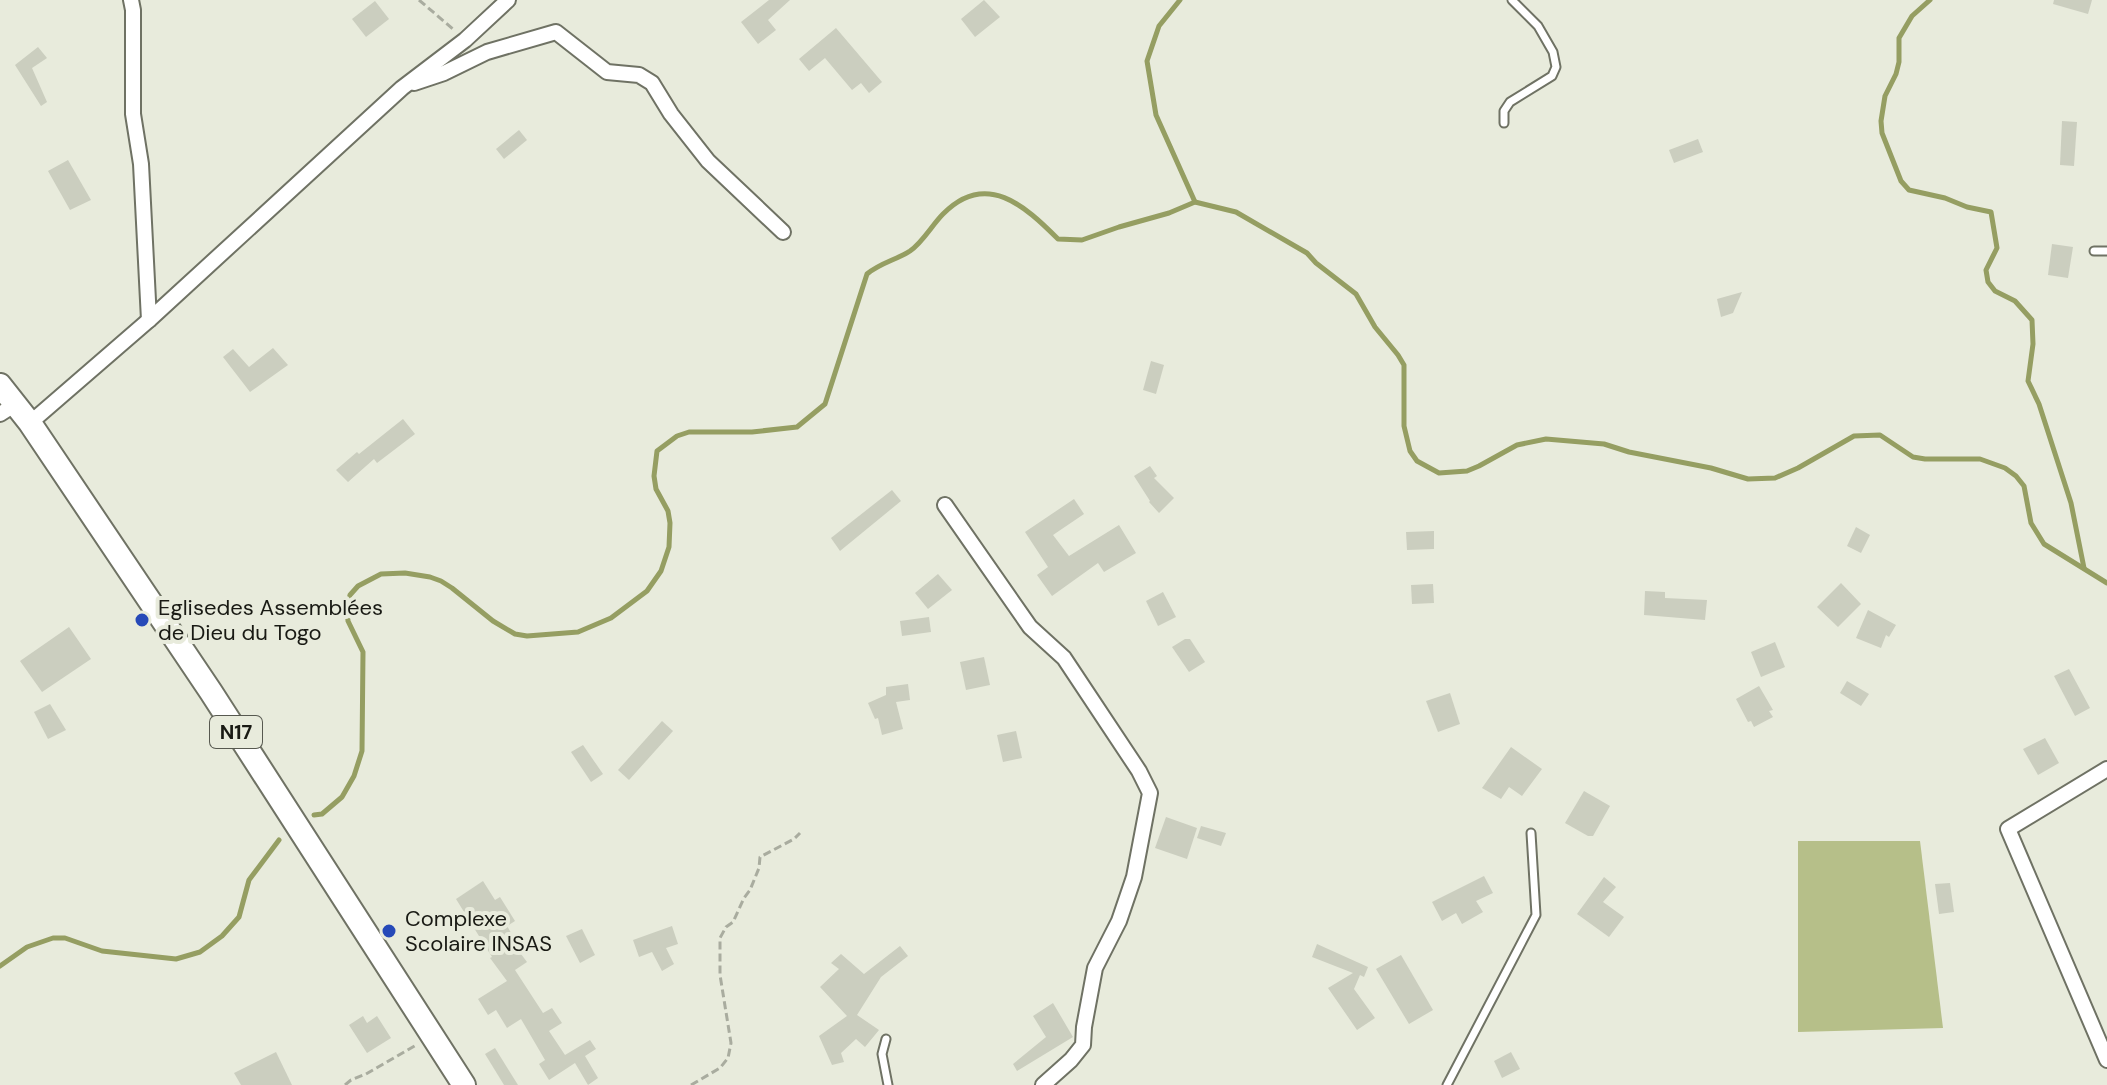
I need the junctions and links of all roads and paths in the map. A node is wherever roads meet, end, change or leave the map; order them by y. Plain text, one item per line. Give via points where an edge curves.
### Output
1 (131, 0) edge
2 (419, 0) edge
3 (508, 0) edge
4 (1512, 0) edge
5 (465, 40) junction
6 (405, 86) junction
7 (1504, 123) dead end
8 (783, 232) dead end
9 (2094, 251) dead end
10 (2107, 251) edge
11 (149, 320) junction
12 (0, 385) edge
13 (7, 410) edge
14 (30, 423) junction
15 (945, 505) dead end
16 (2107, 769) edge
17 (800, 833) dead end
18 (1531, 833) dead end
19 (433, 1035) junction
20 (886, 1039) dead end
21 (2107, 1060) edge
22 (345, 1085) edge
23 (464, 1085) edge
24 (691, 1085) edge
25 (888, 1085) edge
26 (1043, 1085) edge
27 (1447, 1085) edge

1 - 11 street via 133,114 141,164
2 - 5 path
3 - 5 street
4 - 7 lane via 1538,26 1556,67 1552,76 1510,102
5 - 6 street
6 - 8 street via 487,52 556,32 607,72 639,75 652,83 708,161
6 - 11 street
9 - 10 lane
11 - 14 street
12 - 13 main road, N17
13 - 14 main road, N17
14 - 19 main road, N17
15 - 26 street via 1030,627 1064,658 1150,793 1134,877 1095,968 1083,1045
16 - 21 street via 2008,829
17 - 24 path via 760,857 750,890 720,938 731,1043 720,1068
18 - 27 lane via 1536,915
19 - 22 path
19 - 23 main road, N17
20 - 25 lane via 882,1054

